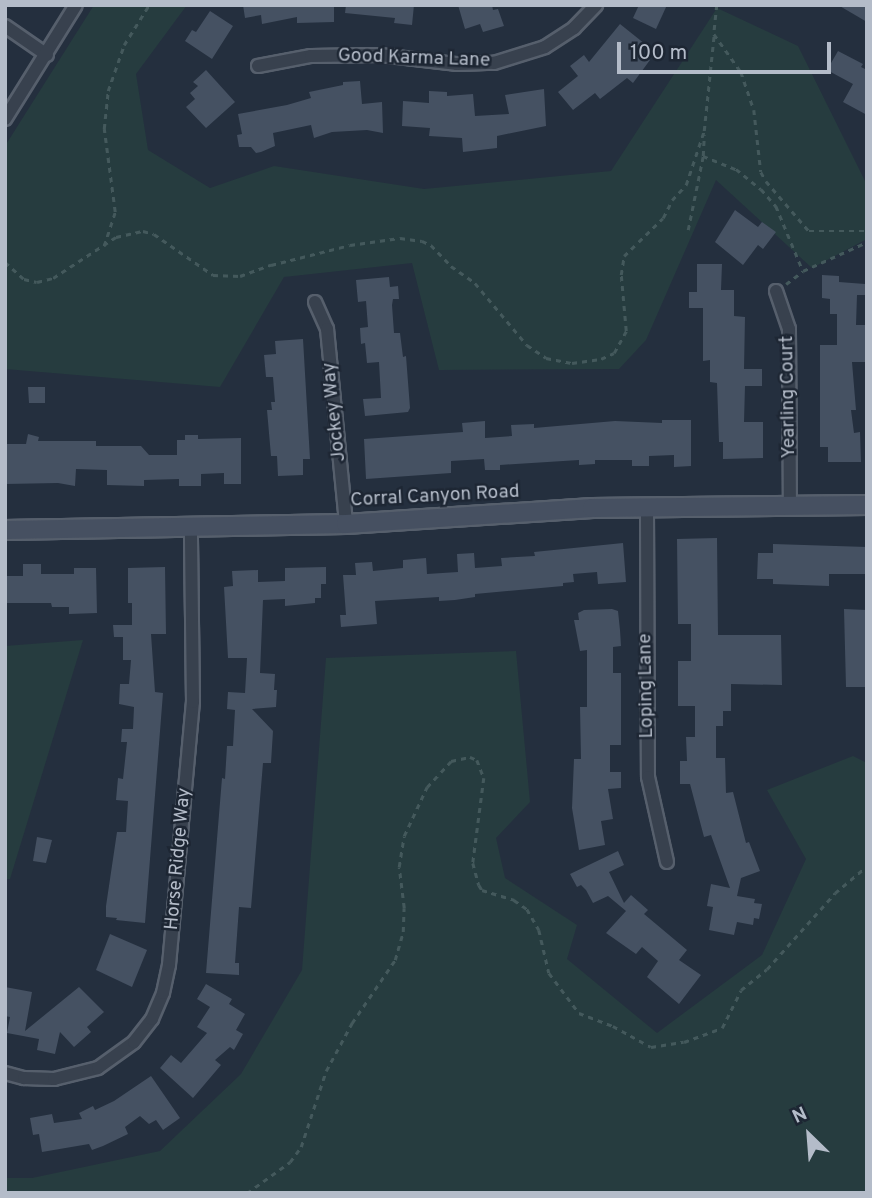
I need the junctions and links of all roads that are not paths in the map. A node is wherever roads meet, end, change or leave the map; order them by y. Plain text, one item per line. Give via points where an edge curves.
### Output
1 (76, 5) edge
2 (597, 5) edge
3 (5, 26) edge
4 (47, 55) junction
5 (257, 66) dead end
6 (5, 119) edge
7 (776, 291) road end
8 (315, 302) dead end
9 (790, 505) junction
10 (867, 505) edge
11 (647, 508) junction
12 (346, 524) junction
13 (191, 527) junction
14 (5, 530) edge
15 (667, 862) dead end
16 (5, 1073) edge

1 - 4 street
2 - 5 street, Good Karma Lane via 545,47 494,63 457,64 380,55 311,56
3 - 4 street
4 - 6 street
7 - 9 street, Yearling Court via 789,329
8 - 12 street, Jockey Way via 327,329
9 - 10 main road, Corral Canyon Road
9 - 11 main road, Corral Canyon Road
11 - 12 main road, Corral Canyon Road
11 - 15 street, Loping Lane via 648,778
12 - 13 main road, Corral Canyon Road
13 - 14 main road, Corral Canyon Road
13 - 16 street, Horse Ridge Way via 193,702 163,993 152,1019 134,1042 98,1068 54,1079

